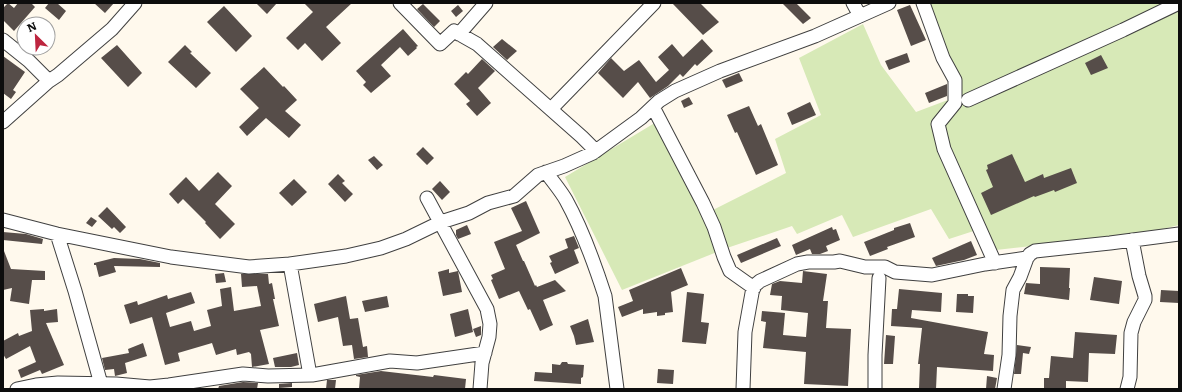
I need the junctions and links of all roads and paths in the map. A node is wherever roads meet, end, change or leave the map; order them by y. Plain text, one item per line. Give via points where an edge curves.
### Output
1 (400, 3) edge
2 (486, 3) edge
3 (654, 3) edge
4 (853, 3) edge
5 (889, 3) edge
6 (924, 3) edge
7 (1179, 3) edge
8 (133, 4) edge
9 (860, 16) junction
10 (460, 34) junction
11 (3, 40) edge
12 (49, 81) junction
13 (968, 100) dead end
14 (653, 107) junction
15 (551, 109) junction
16 (3, 122) edge
17 (596, 151) junction
18 (546, 172) junction
19 (427, 198) dead end
20 (3, 220) edge
21 (441, 222) junction
22 (57, 234) junction
23 (1179, 234) edge
24 (1132, 240) junction
25 (1033, 254) junction
26 (995, 263) junction
27 (290, 264) junction
28 (865, 267) junction
29 (891, 270) junction
30 (879, 278) junction
31 (754, 288) junction
32 (485, 353) junction
33 (310, 375) junction
34 (101, 384) junction
35 (151, 388) edge
36 (1006, 388) edge
37 (17, 389) edge
38 (480, 389) edge
39 (617, 389) edge
40 (743, 389) edge
41 (876, 389) edge
42 (1127, 389) edge

1 - 10 street via 440,44 454,31
2 - 10 street
3 - 15 street
4 - 9 street
5 - 9 street
6 - 26 street via 943,58 955,80 955,103 938,124 944,149
7 - 13 street
8 - 12 street via 112,29
9 - 14 street via 815,36 720,71 675,91
10 - 15 street via 477,44
11 - 12 street
12 - 16 street
14 - 17 street
14 - 31 street via 703,202 730,272
15 - 17 street
17 - 18 street
18 - 21 street via 538,175 514,196 488,203 469,213
18 - 39 street via 575,218 605,296
19 - 21 street
20 - 22 street
21 - 27 street via 381,248
21 - 32 street via 487,309 490,324
22 - 27 street via 172,257 249,267
22 - 34 street
23 - 24 street
24 - 25 street
24 - 42 street via 1145,300 1131,333 1130,377
25 - 26 street
25 - 36 street via 1013,290
26 - 29 street via 932,275
27 - 33 street
28 - 29 street via 884,267
28 - 30 street
28 - 31 street via 840,261 797,264 760,281
29 - 30 street
30 - 41 street
31 - 40 street via 746,332
32 - 33 street via 416,363 390,361
32 - 38 street
33 - 35 street via 243,374
34 - 35 street
34 - 37 street via 58,383

